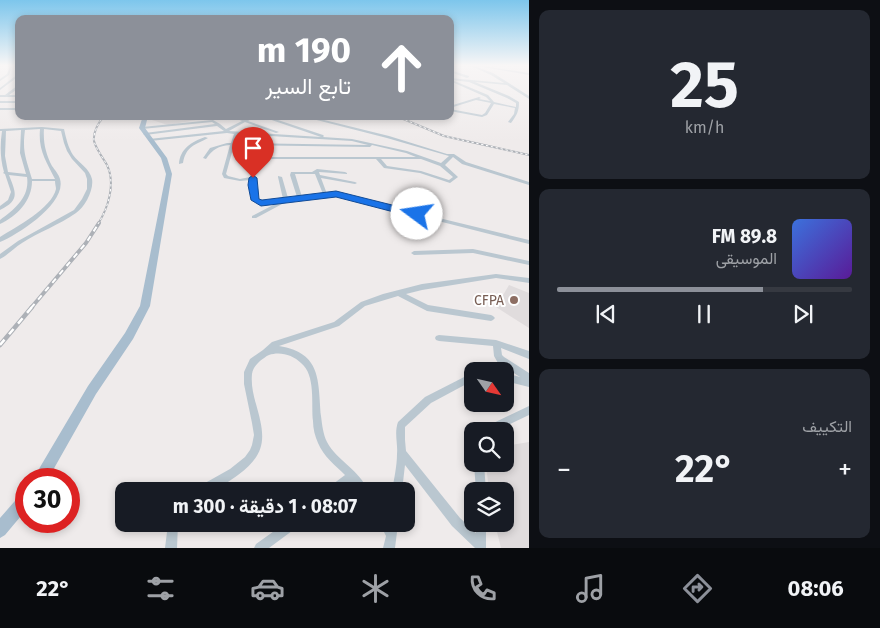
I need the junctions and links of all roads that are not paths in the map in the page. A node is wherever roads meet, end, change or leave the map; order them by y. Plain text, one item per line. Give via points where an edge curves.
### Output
1 (12, 92) edge
2 (476, 92) edge
3 (495, 92) edge
4 (0, 96) edge
5 (6, 96) junction
6 (487, 96) junction
7 (15, 98) edge
8 (475, 99) junction
9 (15, 100) edge
10 (0, 102) edge
11 (493, 103) junction
12 (454, 107) edge
13 (518, 108) junction
14 (15, 109) edge
15 (454, 109) edge
16 (1, 110) edge
17 (146, 120) edge
18 (240, 120) edge
19 (247, 120) edge
20 (274, 120) edge
21 (313, 120) edge
22 (319, 120) edge
23 (244, 122) junction
24 (510, 122) dead end
25 (42, 128) junction
26 (24, 129) junction
27 (2, 130) edge
28 (226, 132) junction
29 (219, 133) junction
30 (236, 133) junction
31 (146, 134) junction
32 (286, 135) junction
33 (326, 137) junction
34 (232, 144) junction
35 (383, 146) junction
36 (452, 156) junction
37 (205, 158) dead end
38 (377, 158) junction
39 (423, 158) junction
40 (182, 163) dead end
41 (442, 165) junction
42 (317, 170) junction
43 (5, 173) junction
44 (345, 173) dead end
45 (319, 176) junction
46 (280, 177) dead end
47 (30, 178) junction
48 (253, 178) junction
49 (58, 180) junction
50 (355, 183) dead end
51 (529, 184) edge
52 (325, 194) junction
53 (300, 198) junction
54 (286, 200) junction
55 (0, 208) edge
56 (254, 217) dead end
57 (0, 222) edge
58 (0, 240) edge
59 (529, 242) edge
60 (414, 253) dead end
61 (0, 257) edge
62 (529, 263) edge
63 (529, 281) edge
64 (399, 293) junction
65 (491, 318) dead end
66 (439, 338) dead end
67 (496, 344) junction
68 (266, 352) junction
69 (529, 355) edge
70 (529, 378) edge
71 (514, 379) edge
72 (464, 380) edge
73 (529, 383) edge
74 (529, 410) edge
75 (504, 422) edge
76 (402, 453) junction
77 (46, 468) edge
78 (352, 476) junction
79 (216, 482) edge
80 (344, 482) edge
81 (357, 482) edge
82 (398, 482) edge
83 (15, 512) edge
84 (0, 530) edge
85 (173, 532) edge
86 (281, 532) edge
87 (389, 532) edge
88 (392, 532) edge
89 (481, 532) edge
90 (392, 537) junction
91 (481, 547) edge
92 (172, 548) edge
93 (260, 548) edge
94 (389, 548) edge

1 - 5 street
2 - 6 street
3 - 13 street via 518,103
4 - 5 street
5 - 7 street
6 - 8 street
6 - 11 street
8 - 11 street
8 - 12 street
9 - 10 street
11 - 13 street
11 - 15 street via 486,114 479,117
13 - 24 street
14 - 16 street
17 - 31 main road
18 - 23 street
19 - 23 street
20 - 33 street
21 - 36 street via 446,158
22 - 36 street
23 - 28 street
23 - 32 street
25 - 26 street
25 - 49 street via 43,154
25 - 61 street via 63,130 70,155 89,175 88,192 76,211
26 - 27 street
26 - 47 street via 21,157
27 - 43 street via 0,148
28 - 29 street
28 - 30 street
28 - 31 street via 210,120
29 - 31 street
29 - 40 street via 190,144 183,153
30 - 32 street
30 - 34 street
31 - 77 main road via 168,166 169,182 145,306
32 - 33 street
33 - 35 street
34 - 35 street
34 - 37 street via 216,146
34 - 48 street via 224,174 240,180
35 - 39 street
36 - 41 street
36 - 51 street via 455,161
38 - 39 street
38 - 41 street via 384,166 421,172 450,182 456,177
38 - 48 street via 268,158 254,168
39 - 41 street
42 - 44 street
42 - 45 street
42 - 53 street via 292,175
43 - 47 street
43 - 55 street via 13,192 10,201
45 - 50 street
45 - 52 street
46 - 54 street
47 - 49 street
47 - 57 street via 28,196 21,207
48 - 54 street via 255,200 264,203
49 - 58 street via 59,188 52,203
52 - 53 street
52 - 59 street via 336,194
53 - 54 street
54 - 56 street
60 - 62 street via 472,251
63 - 64 street via 496,276
64 - 65 street via 427,308
64 - 68 street via 363,304 336,324 275,344
66 - 67 street
67 - 69 street
67 - 70 street via 501,360
68 - 78 street via 291,352 308,365 314,382 316,424 322,442 332,458
68 - 79 street via 250,366 248,383 259,434 258,445 244,464
71 - 73 street
72 - 76 street via 428,400 401,425
74 - 75 street
76 - 82 street
76 - 91 street via 456,522
78 - 80 street
78 - 81 street
83 - 84 main road
85 - 92 street
86 - 93 street
87 - 90 street
88 - 90 street
89 - 91 street
90 - 94 street

